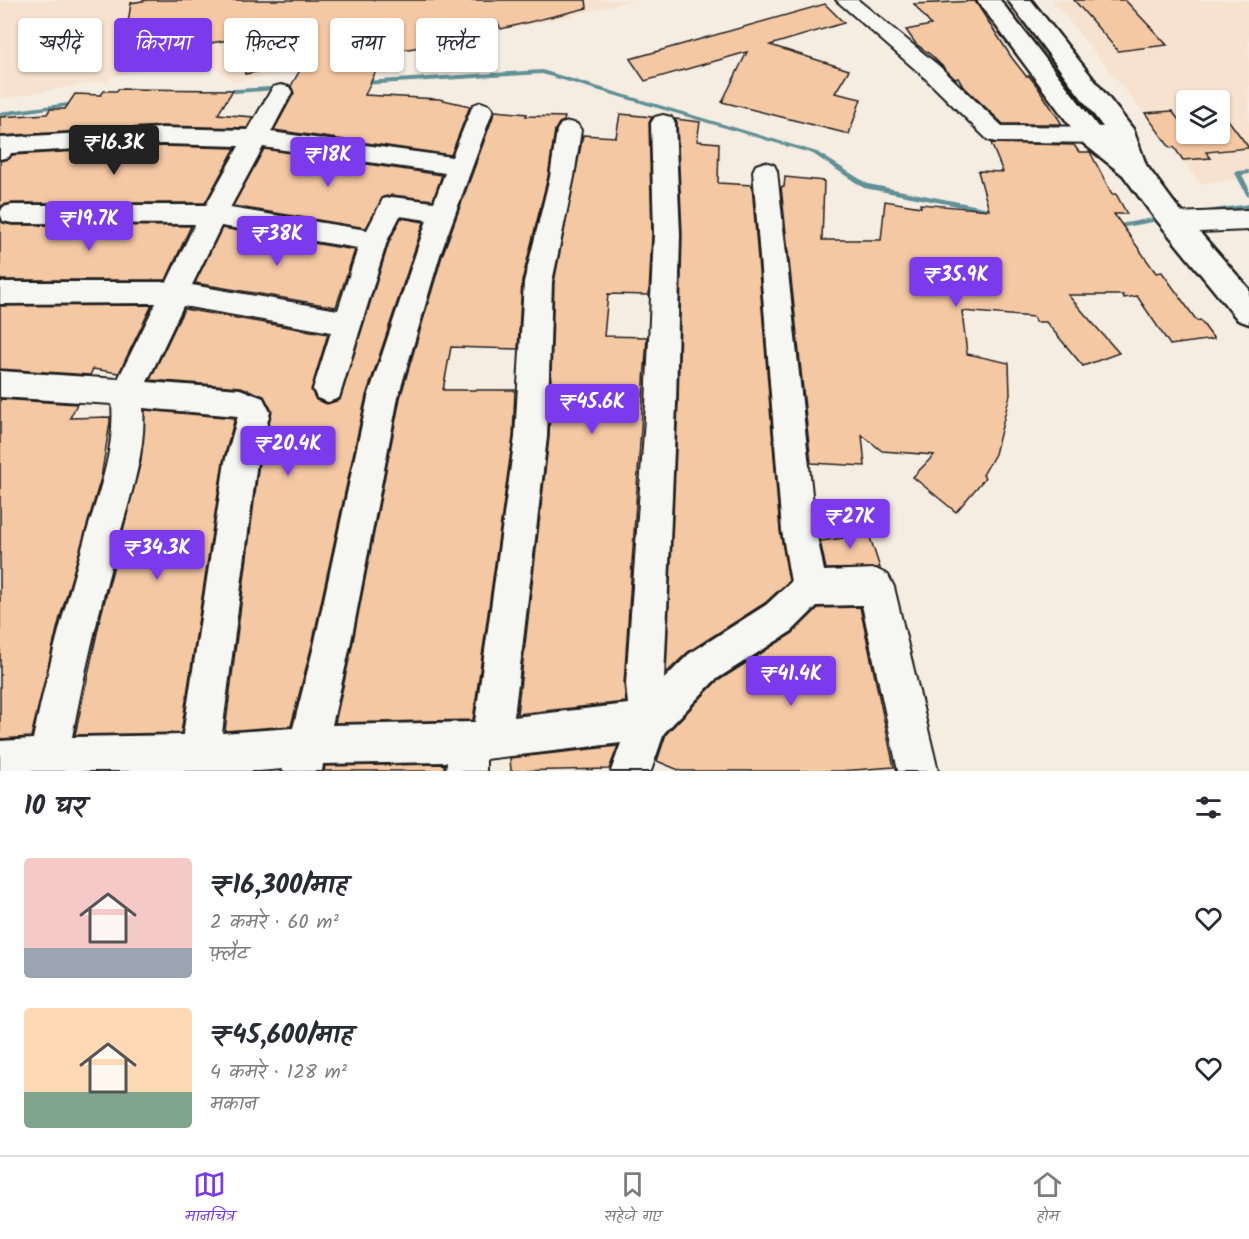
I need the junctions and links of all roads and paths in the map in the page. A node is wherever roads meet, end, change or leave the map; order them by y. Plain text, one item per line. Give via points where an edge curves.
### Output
1 (846, 0) edge
2 (988, 0) edge
3 (1019, 0) edge
4 (281, 92) dead end
5 (481, 110) dead end
6 (663, 123) dead end
7 (569, 130) dead end
8 (1124, 135) junction
9 (1092, 137) junction
10 (256, 138) junction
11 (5, 142) edge
12 (460, 167) junction
13 (765, 171) dead end
14 (1140, 177) junction
15 (442, 212) junction
16 (12, 214) dead end
17 (213, 215) junction
18 (1249, 220) edge
19 (1175, 223) junction
20 (374, 241) junction
21 (0, 293) edge
22 (175, 293) junction
23 (1249, 310) edge
24 (348, 323) junction
25 (0, 384) edge
26 (328, 389) dead end
27 (126, 394) junction
28 (810, 590) junction
29 (649, 721) junction
30 (475, 750) edge
31 (304, 758) edge
32 (0, 761) edge
33 (198, 763) edge
34 (47, 764) edge
35 (631, 771) edge
36 (918, 771) edge

1 - 9 street via 931,71 996,134
2 - 9 main road
3 - 8 main road
4 - 10 street
5 - 12 street
6 - 29 street via 667,234 645,684
7 - 30 street via 538,282 531,437
8 - 9 street
8 - 14 main road
9 - 14 main road
10 - 11 street via 162,135
10 - 12 street
10 - 17 street
12 - 15 street
13 - 28 street via 799,531
14 - 19 main road
15 - 20 street via 392,206
15 - 31 street via 383,397 332,646
16 - 17 street
17 - 20 street
17 - 22 street
18 - 19 street
19 - 23 main road
20 - 24 street
21 - 22 street
22 - 24 street
22 - 27 street
24 - 26 street
25 - 27 street
27 - 33 street via 240,402 255,412 241,462
27 - 34 street via 129,425 68,660
28 - 29 street via 779,618 702,667
28 - 36 street via 876,587
29 - 30 street
29 - 35 street
30 - 31 street
31 - 33 street via 284,750
32 - 34 street
33 - 34 street

